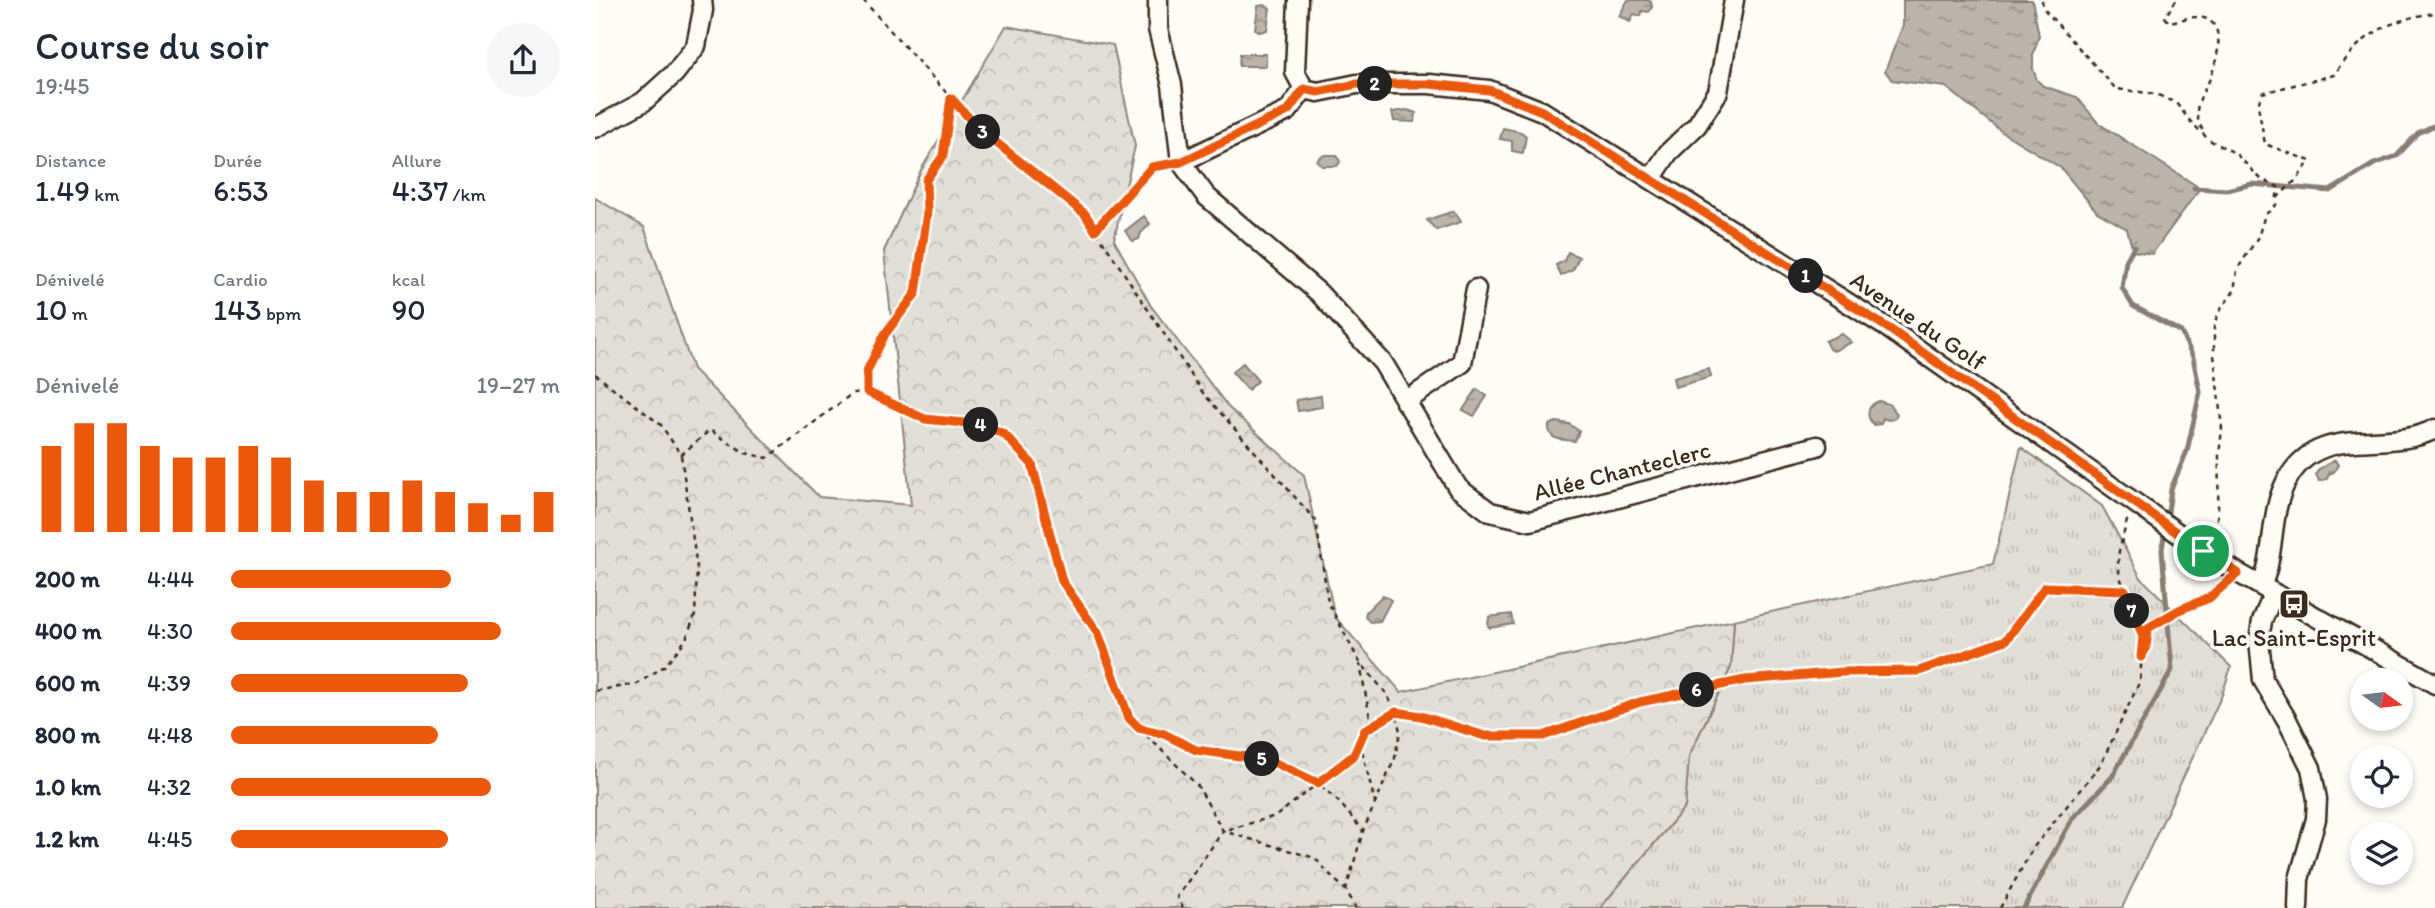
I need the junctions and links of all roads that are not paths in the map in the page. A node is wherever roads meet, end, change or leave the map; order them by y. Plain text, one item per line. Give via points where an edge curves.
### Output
1 (702, 0) edge
2 (1158, 0) edge
3 (1298, 0) edge
4 (1734, 0) edge
5 (1304, 89) junction
6 (595, 128) edge
7 (1181, 162) junction
8 (1651, 179) junction
9 (1476, 289) dead end
10 (1405, 402) junction
11 (2435, 429) edge
12 (1817, 446) dead end
13 (2267, 589) junction
14 (2435, 684) edge
15 (2298, 908) edge

1 - 6 street via 696,46 675,73 643,102
2 - 7 street
3 - 5 street via 1295,72
4 - 8 street via 1718,93
5 - 7 street via 1288,111
5 - 8 street, Avenue du Golf via 1318,92 1357,84 1429,84 1489,90 1542,111
7 - 10 street, Allée Chanteclerc via 1206,196 1319,293 1383,363
8 - 13 street, Avenue du Golf via 1888,328 2203,551
9 - 10 street via 1462,363
10 - 12 street, Allée Chanteclerc via 1458,488 1490,512 1530,521
11 - 13 street via 2397,441 2351,441 2325,447 2302,461 2285,483 2273,526
13 - 14 street, Avenue du Golf
13 - 15 street via 2259,640 2263,680 2311,768 2317,799 2316,819 2298,879

